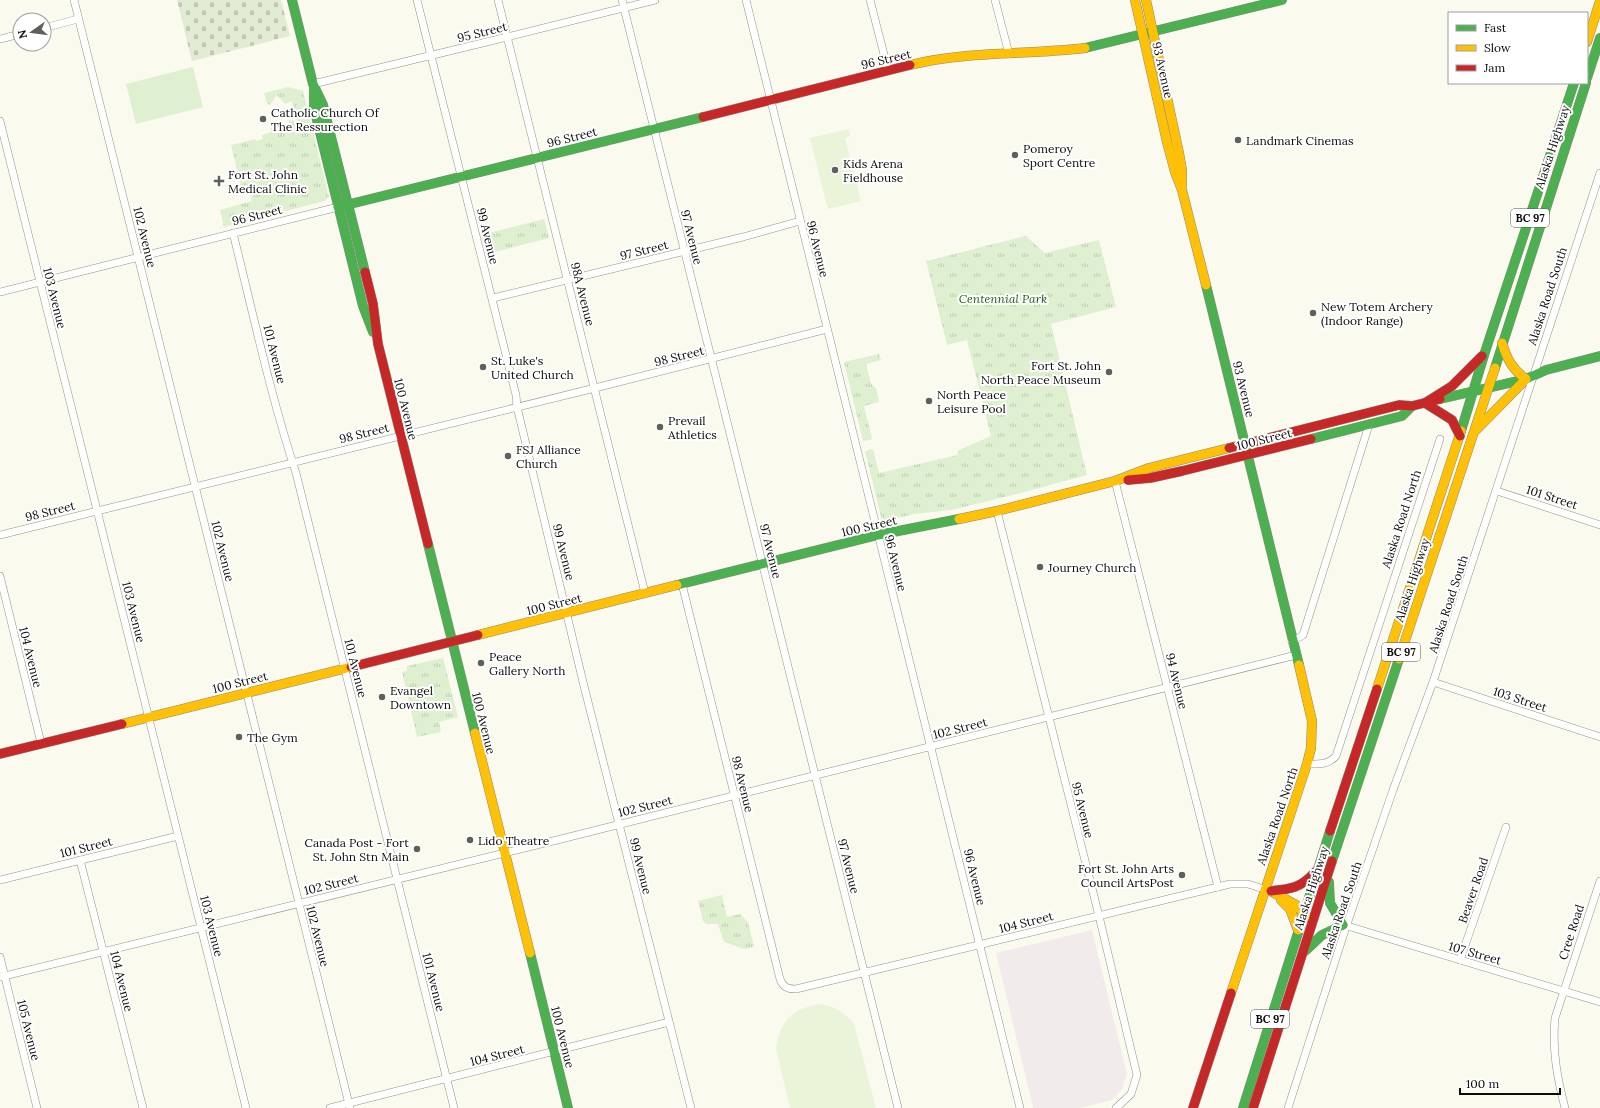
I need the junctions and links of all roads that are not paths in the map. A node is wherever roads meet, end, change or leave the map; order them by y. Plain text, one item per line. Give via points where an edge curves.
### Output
1 (74, 0) edge
2 (292, 0) edge
3 (417, 0) edge
4 (498, 0) edge
5 (622, 0) edge
6 (655, 0) edge
7 (746, 0) edge
8 (870, 0) edge
9 (995, 0) edge
10 (1135, 0) edge
11 (1146, 0) edge
12 (1282, 0) edge
13 (1600, 1) edge
14 (624, 8) junction
15 (78, 19) junction
16 (52, 26) edge
17 (1153, 32) junction
18 (1142, 35) junction
19 (12, 36) edge
20 (507, 37) junction
21 (0, 38) edge
22 (1600, 38) edge
23 (1588, 39) edge
24 (1009, 54) junction
25 (431, 56) junction
26 (888, 70) junction
27 (1588, 75) edge
28 (313, 84) junction
29 (1574, 84) edge
30 (1586, 84) edge
31 (770, 100) junction
32 (0, 122) edge
33 (654, 128) junction
34 (537, 158) junction
35 (1600, 173) edge
36 (462, 176) junction
37 (1182, 190) junction
38 (349, 204) junction
39 (338, 207) junction
40 (800, 221) junction
41 (233, 233) junction
42 (685, 251) junction
43 (138, 258) junction
44 (568, 279) junction
45 (40, 282) junction
46 (0, 292) edge
47 (493, 298) junction
48 (827, 330) junction
49 (1502, 343) junction
50 (378, 344) junction
51 (1485, 352) junction
52 (1600, 356) edge
53 (711, 359) junction
54 (1529, 378) junction
55 (596, 388) junction
56 (1488, 389) junction
57 (1472, 392) junction
58 (1425, 403) junction
59 (1412, 406) junction
60 (517, 407) junction
61 (1346, 418) junction
62 (1369, 425) junction
63 (1473, 433) junction
64 (401, 435) junction
65 (1460, 436) junction
66 (1311, 439) junction
67 (1440, 439) dead end
68 (1246, 444) junction
69 (1248, 455) junction
70 (292, 462) junction
71 (1115, 481) junction
72 (196, 487) junction
73 (1497, 491) junction
74 (98, 511) junction
75 (997, 511) junction
76 (1600, 524) edge
77 (0, 535) edge
78 (878, 535) junction
79 (763, 564) junction
80 (0, 576) edge
81 (682, 584) junction
82 (646, 593) junction
83 (567, 613) junction
84 (452, 642) junction
85 (1292, 642) junction
86 (1296, 655) junction
87 (345, 668) junction
88 (1433, 682) junction
89 (1167, 687) junction
90 (246, 693) junction
91 (149, 716) junction
92 (1048, 717) junction
93 (1600, 737) edge
94 (41, 743) junction
95 (931, 746) junction
96 (0, 754) edge
97 (1307, 764) junction
98 (814, 775) junction
99 (734, 796) junction
100 (619, 824) junction
101 (1506, 827) dead end
102 (178, 836) junction
103 (504, 853) junction
104 (80, 860) junction
105 (1318, 867) junction
106 (1330, 871) junction
107 (397, 879) junction
108 (0, 880) edge
109 (1600, 881) edge
110 (1312, 886) junction
111 (1218, 887) junction
112 (1268, 890) junction
113 (299, 903) junction
114 (1318, 904) junction
115 (1304, 912) junction
116 (1099, 916) junction
117 (1312, 925) junction
118 (1345, 926) junction
119 (201, 928) junction
120 (1298, 930) junction
121 (980, 945) junction
122 (104, 952) junction
123 (1302, 956) junction
124 (0, 957) edge
125 (1460, 960) junction
126 (864, 973) junction
127 (2, 976) edge
128 (785, 988) joint
129 (1564, 991) junction
130 (1600, 1002) edge
131 (669, 1022) junction
132 (554, 1051) junction
133 (447, 1079) junction
134 (349, 1106) edge
135 (37, 1108) edge
136 (143, 1108) edge
137 (246, 1108) edge
138 (330, 1108) edge
139 (454, 1108) edge
140 (568, 1108) edge
141 (690, 1108) edge
142 (898, 1108) edge
143 (1020, 1108) edge
144 (1116, 1108) edge
145 (1193, 1108) edge
146 (1243, 1108) edge
147 (1254, 1108) edge
148 (1288, 1108) edge
149 (1565, 1108) edge

1 - 15 street, 102 Avenue
2 - 28 main road, 100 Avenue
3 - 25 street, 99 Avenue
4 - 20 street, 98A Avenue
5 - 14 street, 97 Avenue
6 - 14 street, 95 Street
7 - 31 street, 96 Avenue
8 - 26 street
9 - 24 street
10 - 18 main road, 93 Avenue
11 - 17 main road, 93 Avenue
12 - 17 main road, 96 Street
13 - 23 main road
14 - 20 street, 95 Street
14 - 33 street, 97 Avenue
15 - 16 street
15 - 43 street, 102 Avenue
17 - 18 main road, 96 Street
17 - 37 main road, 93 Avenue via 1179,153
18 - 24 main road, 96 Street via 1072,50
18 - 37 main road, 93 Avenue via 1169,150
19 - 21 street
20 - 25 street, 95 Street
20 - 34 street, 98A Avenue
22 - 27 main road
24 - 26 main road, 96 Street via 946,58
25 - 28 street, 95 Street
25 - 36 street, 99 Avenue
26 - 31 main road, 96 Street
28 - 38 main road, 100 Avenue via 325,112
28 - 39 main road, 100 Avenue via 314,108
29 - 51 main road, Alaska Highway / BC 97
30 - 49 main road, Alaska Highway / BC 97
31 - 33 main road, 96 Street
31 - 40 street, 96 Avenue
32 - 45 street, 103 Avenue
33 - 34 main road, 96 Street
33 - 42 street, 97 Avenue
34 - 36 main road, 96 Street
34 - 44 street, 98A Avenue
35 - 54 street, Alaska Road South
36 - 38 main road, 96 Street
36 - 47 street, 99 Avenue
37 - 68 main road, 93 Avenue
38 - 39 main road, 96 Street
38 - 50 main road, 100 Avenue via 373,304
39 - 41 street, 96 Street
39 - 50 main road, 100 Avenue via 363,306
40 - 42 street, 97 Street
40 - 48 street, 96 Avenue
41 - 43 street, 96 Street
41 - 70 street, 101 Avenue
42 - 44 street, 97 Street
42 - 53 street, 97 Avenue
43 - 45 street, 96 Street
43 - 72 street, 102 Avenue
44 - 47 street, 97 Street
44 - 55 street, 98A Avenue
45 - 46 street, 96 Street
45 - 74 street, 103 Avenue
47 - 60 street, 99 Avenue
48 - 53 street, 98 Street
48 - 78 street, 96 Avenue
49 - 54 main road via 1508,363 1514,372
49 - 56 main road, Alaska Highway / BC 97
50 - 64 main road, 100 Avenue
51 - 57 main road, Alaska Highway / BC 97
51 - 58 main road via 1452,386
52 - 54 main road, 100 Street via 1546,370
53 - 55 street, 98 Street
53 - 79 street, 97 Avenue
54 - 56 main road, 100 Street
54 - 63 main road
54 - 73 street, Alaska Road South
55 - 60 street, 98 Street
55 - 82 street, 98A Avenue
56 - 57 main road, 100 Street
56 - 63 main road, Alaska Highway / BC 97
57 - 58 main road, 100 Street
57 - 65 main road, Alaska Highway / BC 97
58 - 59 main road, 100 Street
58 - 65 main road via 1452,420
59 - 61 main road, 100 Street via 1399,405
59 - 62 main road, 100 Street via 1402,416
60 - 64 street, 98 Street
60 - 83 street, 99 Avenue
61 - 66 main road via 1339,427 1326,430
61 - 68 main road, 100 Street
62 - 66 main road, 100 Street
62 - 85 street via 1303,635
63 - 106 main road, Alaska Highway / BC 97
64 - 70 street, 98 Street
64 - 84 main road, 100 Avenue
65 - 105 main road, Alaska Highway / BC 97
66 - 69 main road, 100 Street
67 - 97 street, Alaska Road North via 1336,756 1327,763
68 - 69 main road, 93 Avenue
68 - 71 main road, 100 Street via 1149,468
69 - 71 main road, 100 Street via 1150,478
69 - 85 main road, 93 Avenue
70 - 72 street, 98 Street
70 - 87 street, 101 Avenue
71 - 75 main road, 100 Street
71 - 89 street, 94 Avenue
72 - 74 street, 98 Street
72 - 90 street, 102 Avenue
73 - 76 street, 101 Street
73 - 88 street, Alaska Road South
74 - 77 street, 98 Street
74 - 91 street, 103 Avenue
75 - 78 main road, 100 Street
75 - 92 street, 95 Avenue
78 - 79 main road, 100 Street
78 - 95 street, 96 Avenue
79 - 81 main road, 100 Street
79 - 98 street, 97 Avenue
80 - 94 street, 104 Avenue
81 - 82 main road, 100 Street
81 - 99 street, 98 Avenue
82 - 83 main road, 100 Street
83 - 84 main road, 100 Street
83 - 100 street, 99 Avenue
84 - 87 main road, 100 Street
84 - 103 main road, 100 Avenue
85 - 86 main road, 93 Avenue
86 - 89 street, 102 Street
86 - 97 main road, 93 Avenue via 1312,721 1311,748
87 - 90 main road, 100 Street
87 - 107 street, 101 Avenue
88 - 93 street, 103 Street
88 - 118 street, Alaska Road South
89 - 92 street, 102 Street
89 - 111 street, 94 Avenue
90 - 91 main road, 100 Street
90 - 113 street, 102 Avenue
91 - 94 main road, 100 Street
91 - 102 street, 103 Avenue
92 - 95 street, 102 Street
92 - 116 street, 95 Avenue
94 - 96 main road, 100 Street
95 - 98 street, 102 Street
95 - 121 street, 96 Avenue
97 - 112 main road, Alaska Road North
98 - 99 street, 102 Street
98 - 126 street, 97 Avenue
99 - 100 street, 102 Street
99 - 128 street, 98 Avenue via 780,979
100 - 103 street, 102 Street
100 - 131 street, 99 Avenue
101 - 125 street, Beaver Road
102 - 104 street, 101 Street
102 - 119 street, 103 Avenue
103 - 107 street, 102 Street
103 - 132 main road, 100 Avenue
104 - 108 street, 101 Street
104 - 122 street, 104 Avenue
105 - 110 main road, Alaska Highway / BC 97
105 - 112 main road via 1301,886
106 - 114 main road, Alaska Highway / BC 97
106 - 118 main road via 1330,903
107 - 113 street, 102 Street
107 - 133 street, 101 Avenue
109 - 129 street, Cree Road
110 - 114 main road
110 - 115 main road, Alaska Highway / BC 97
111 - 112 street, 104 Street via 1240,883
111 - 116 street, 104 Street
112 - 115 main road via 1290,900
112 - 120 main road via 1290,909
112 - 145 main road, Alaska Road North
113 - 119 street, 102 Street
113 - 134 street, 102 Avenue
114 - 117 main road, Alaska Highway / BC 97
114 - 118 main road
115 - 117 main road
115 - 120 main road, Alaska Highway / BC 97
116 - 121 street, 104 Street
116 - 144 street, 95 Avenue via 1137,1075 1131,1094
117 - 123 main road, Alaska Highway / BC 97
118 - 123 main road via 1335,927 1320,936 1311,943
118 - 125 street, 107 Street
118 - 148 street, Alaska Road South
119 - 122 street, 102 Street
119 - 137 street, 103 Avenue
120 - 146 main road, Alaska Highway / BC 97
121 - 126 street, 104 Street
121 - 143 street, 96 Avenue
122 - 127 street, 102 Street
122 - 136 street, 104 Avenue
123 - 147 main road, Alaska Highway / BC 97
124 - 127 street, 105 Avenue
125 - 129 street, 107 Street
126 - 128 street, 104 Street via 796,989
126 - 142 street, 97 Avenue
127 - 135 street, 105 Avenue
129 - 130 street, 107 Street
129 - 149 street, Cree Road via 1555,1018 1554,1037 1557,1078
131 - 132 street, 104 Street
131 - 141 street, 99 Avenue
132 - 133 street, 104 Street
132 - 140 main road, 100 Avenue
133 - 134 street, 104 Street
133 - 139 street, 101 Avenue
134 - 138 street, 104 Street

